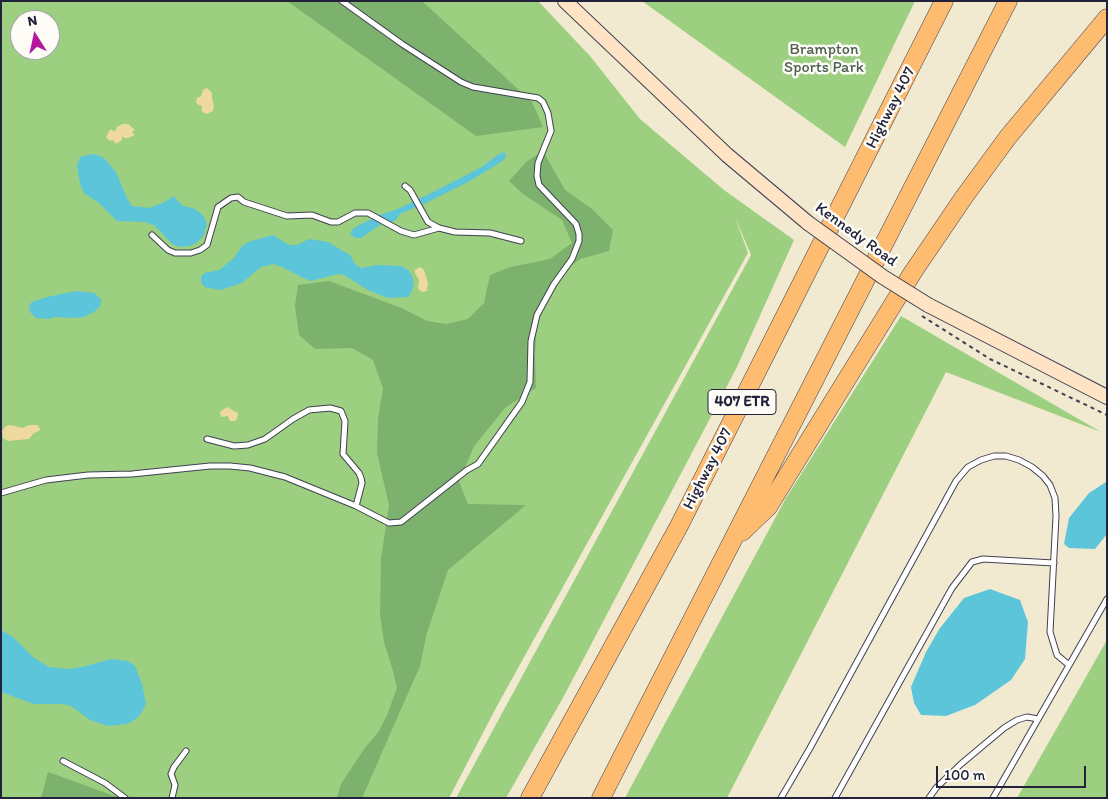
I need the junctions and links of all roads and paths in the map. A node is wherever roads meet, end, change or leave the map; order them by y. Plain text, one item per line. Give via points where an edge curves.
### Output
1 (342, 1) edge
2 (564, 1) edge
3 (580, 1) edge
4 (944, 1) edge
5 (1008, 1) edge
6 (1107, 18) edge
7 (620, 52) junction
8 (405, 186) dead end
9 (439, 228) junction
10 (152, 235) dead end
11 (521, 241) dead end
12 (925, 311) junction
13 (1107, 398) edge
14 (1107, 416) edge
15 (207, 439) dead end
16 (1, 493) edge
17 (356, 506) junction
18 (732, 540) junction
19 (1054, 563) junction
20 (1107, 600) edge
21 (1069, 665) junction
22 (1038, 718) junction
23 (186, 751) dead end
24 (63, 762) dead end
25 (125, 798) edge
26 (172, 798) edge
27 (530, 798) edge
28 (601, 798) edge
29 (781, 798) edge
30 (835, 798) edge
31 (929, 798) edge
32 (993, 798) edge

1 - 17 lane via 461,82 538,98 543,102 551,132 538,163 539,185 576,224 580,240 572,259 537,315 531,342 530,382 522,402 478,464 401,522 389,523
2 - 7 main road, Kennedy Road
3 - 7 main road, Kennedy Road
4 - 27 highway, Highway 407 / 407 ETR via 679,526
5 - 18 highway, 407 ETR
6 - 18 highway via 1008,137 964,197 913,272 768,507
7 - 12 main road, Kennedy Road, bridge via 727,155
8 - 9 lane via 428,222
9 - 10 lane via 414,235 368,213 355,213 338,222 312,215 288,216 244,202 238,197 218,206 207,245 200,250 175,253
9 - 11 lane
12 - 13 main road, Kennedy Road
12 - 14 path via 990,358
15 - 17 lane via 234,446 248,445 309,410 330,408 341,411 345,421 343,454 359,473 362,483
16 - 17 lane via 46,480 88,474 230,466 285,477
18 - 28 highway, 407 ETR
19 - 21 lane via 1050,632 1057,655
19 - 29 lane via 1055,498 1043,476 1032,467 1006,456 994,456 968,467 956,481
19 - 30 lane via 983,559 972,562 952,588
20 - 21 lane
21 - 22 lane
22 - 31 lane via 1027,717 1004,728 961,764
22 - 32 lane
23 - 26 lane via 171,774 175,785
24 - 25 lane via 105,783

